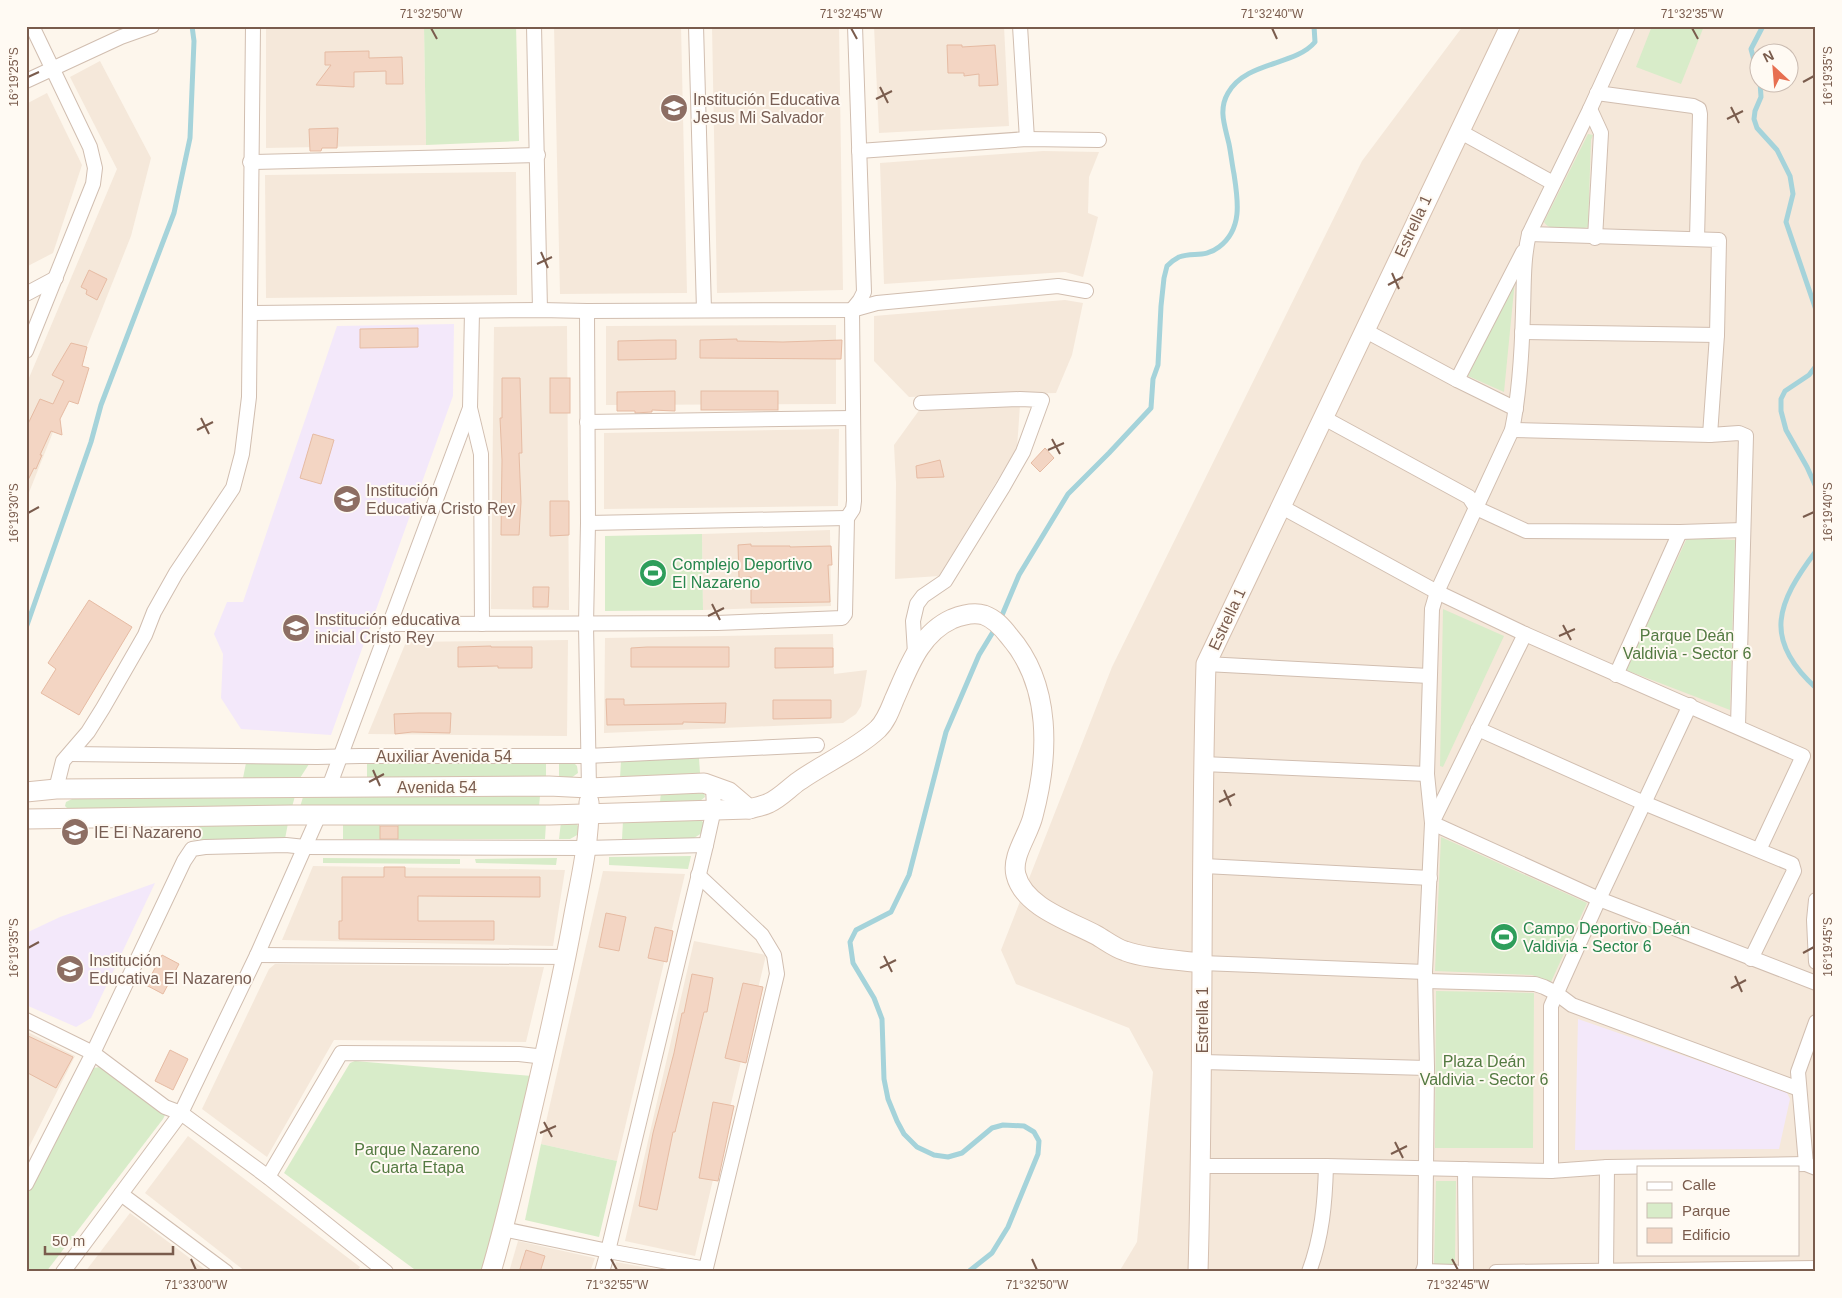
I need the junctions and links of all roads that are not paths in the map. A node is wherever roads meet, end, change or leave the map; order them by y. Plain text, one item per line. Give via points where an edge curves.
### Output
1 (32, 26) edge
2 (152, 26) edge
3 (253, 26) edge
4 (534, 26) edge
5 (696, 26) edge
6 (856, 26) edge
7 (1020, 26) edge
8 (1510, 26) edge
9 (1628, 26) edge
10 (52, 68) junction
11 (26, 81) edge
12 (1597, 93) junction
13 (1590, 109) junction
14 (1459, 131) junction
15 (1027, 139) junction
16 (1099, 140) dead end
17 (859, 151) junction
18 (538, 155) junction
19 (250, 162) junction
20 (1553, 182) junction
21 (1528, 234) junction
22 (1595, 238) junction
23 (1697, 238) junction
24 (1525, 249) junction
25 (56, 278) junction
26 (1086, 291) dead end
27 (26, 294) edge
28 (540, 310) junction
29 (704, 310) junction
30 (852, 310) junction
31 (587, 311) junction
32 (472, 312) junction
33 (251, 313) junction
34 (1364, 330) junction
35 (1522, 332) junction
36 (1716, 335) junction
37 (26, 351) edge
38 (1457, 380) junction
39 (921, 403) dead end
40 (470, 408) junction
41 (1516, 409) junction
42 (852, 418) junction
43 (1324, 418) junction
44 (587, 422) junction
45 (1512, 430) junction
46 (1710, 435) junction
47 (1280, 506) junction
48 (1476, 508) junction
49 (847, 518) junction
50 (588, 523) junction
51 (1743, 530) junction
52 (1680, 532) junction
53 (1437, 592) junction
54 (391, 624) junction
55 (482, 624) junction
56 (586, 625) junction
57 (1524, 634) junction
58 (916, 653) junction
59 (1206, 664) junction
60 (1616, 675) junction
61 (1430, 676) junction
62 (1690, 705) junction
63 (1738, 726) junction
64 (1478, 729) junction
65 (817, 745) dead end
66 (70, 754) junction
67 (342, 756) junction
68 (587, 756) junction
69 (1203, 764) junction
70 (1427, 774) junction
71 (713, 786) junction
72 (329, 787) junction
73 (589, 788) junction
74 (56, 789) junction
75 (26, 792) edge
76 (1644, 803) junction
77 (714, 809) junction
78 (750, 809) junction
79 (590, 813) junction
80 (318, 815) junction
81 (26, 819) edge
82 (1432, 823) junction
83 (706, 845) junction
84 (305, 847) junction
85 (585, 848) junction
86 (1759, 850) junction
87 (1204, 866) junction
88 (698, 875) junction
89 (1430, 878) junction
90 (1599, 898) junction
91 (1816, 900) edge
92 (257, 955) junction
93 (566, 958) junction
94 (1751, 959) junction
95 (1816, 962) edge
96 (1202, 963) junction
97 (1426, 976) junction
98 (1816, 983) edge
99 (1556, 993) junction
100 (26, 1020) edge
101 (1816, 1022) edge
102 (93, 1053) junction
103 (544, 1057) junction
104 (1202, 1062) junction
105 (1427, 1068) junction
106 (1799, 1090) junction
107 (181, 1113) junction
108 (1201, 1166) junction
109 (1326, 1166) junction
110 (1811, 1166) edge
111 (1607, 1167) junction
112 (1637, 1167) edge
113 (1426, 1169) junction
114 (1465, 1169) junction
115 (1551, 1171) junction
116 (268, 1177) junction
117 (26, 1184) edge
118 (121, 1194) junction
119 (503, 1229) junction
120 (608, 1251) junction
121 (1816, 1268) edge
122 (381, 1270) edge
123 (706, 1270) edge
124 (1606, 1271) edge
125 (63, 1272) edge
126 (226, 1272) edge
127 (491, 1272) edge
128 (602, 1272) edge
129 (1199, 1272) edge
130 (1308, 1272) edge
131 (1423, 1272) edge
132 (1455, 1272) edge
133 (1466, 1272) edge
134 (1496, 1272) edge

1 - 10 street
2 - 10 street
3 - 19 street
4 - 18 street
5 - 29 street
6 - 17 street
7 - 15 street
8 - 14 street, Estrella 1
9 - 12 street
10 - 11 street
10 - 25 street via 90,147 95,168 92,184
12 - 13 street
12 - 23 street via 1693,106 1699,110
13 - 20 street
13 - 22 street via 1601,133
14 - 20 street
14 - 34 street, Estrella 1
15 - 16 street
15 - 17 street
17 - 30 street via 864,292
18 - 19 street
18 - 28 street
19 - 33 street
20 - 21 street
21 - 22 street
21 - 24 street
22 - 23 street
23 - 36 street via 1719,240
24 - 35 street
24 - 38 street
25 - 27 street
25 - 37 street
26 - 30 street via 1058,286 877,303
28 - 31 street
28 - 32 street
29 - 30 street
29 - 31 street
30 - 42 street
31 - 44 street
32 - 33 street
32 - 40 street
33 - 66 street via 249,397 242,454 233,488 176,573 103,708
34 - 38 street
34 - 43 street, Estrella 1
35 - 36 street
35 - 41 street
36 - 46 street
38 - 41 street
39 - 58 street via 1042,400 1023,452 1003,487 945,581 917,604 913,621
40 - 54 street
40 - 55 street via 481,454
41 - 45 street
42 - 44 street
42 - 49 street via 854,501
43 - 47 street, Estrella 1
43 - 48 street via 1469,497
44 - 50 street
45 - 46 street
45 - 48 street
46 - 51 street via 1739,433 1746,436
47 - 53 street
47 - 59 street, Estrella 1
48 - 52 street via 1526,531
48 - 53 street
49 - 50 street
49 - 56 street via 846,609 842,618
50 - 56 street
51 - 52 street
51 - 63 street
52 - 60 street
53 - 57 street
53 - 61 street via 1432,609
54 - 55 street
54 - 67 street
55 - 56 street
56 - 68 street
57 - 60 street
57 - 64 street
58 - 78 street, Avenida 54 via 880,727 770,803
58 - 96 street, Avenida 54 via 946,622 959,616 982,614 998,623 1032,669 1042,700 1043,750 1033,818 1018,854 1015,873 1030,897 1054,916 1124,951
59 - 61 street
59 - 69 street, Estrella 1
60 - 62 street
61 - 70 street
62 - 63 street
62 - 76 street
63 - 86 street via 1803,756
64 - 76 street
64 - 82 street
65 - 68 street, Auxiliar Avenida 54
66 - 67 street, Auxiliar Avenida 54
66 - 74 street via 63,761
67 - 68 street, Auxiliar Avenida 54
67 - 72 street
68 - 73 street
69 - 70 street
69 - 87 street, Estrella 1
70 - 82 street
71 - 73 street, Avenida 54 via 704,783
71 - 77 street
71 - 78 street, Avenida 54 via 729,792
72 - 73 street, Avenida 54
72 - 74 street, Avenida 54
73 - 79 street
74 - 75 street, Avenida 54
76 - 86 street
76 - 90 street
77 - 78 street, Avenida 54
77 - 79 street, Avenida 54
77 - 83 street
79 - 80 street, Avenida 54
79 - 85 street
80 - 81 street, Avenida 54
80 - 84 street
82 - 89 street
82 - 90 street
83 - 85 street
83 - 88 street
84 - 85 street
84 - 92 street
84 - 102 street via 192,849
85 - 93 street
86 - 94 street via 1792,864 1794,871
87 - 89 street
87 - 96 street, Estrella 1
88 - 120 street
88 - 123 street via 762,935 774,955 777,974
89 - 97 street
90 - 94 street
90 - 99 street
91 - 95 street
92 - 93 street
92 - 107 street
93 - 103 street
94 - 98 street
96 - 97 street
96 - 104 street, Estrella 1
97 - 99 street via 1535,984
97 - 105 street
99 - 106 street via 1572,1005
99 - 115 street via 1551,1006
100 - 102 street
101 - 106 street via 1798,1072
102 - 107 street via 165,1106
102 - 117 street
103 - 116 street via 519,1054 341,1053
103 - 119 street
104 - 105 street
104 - 108 street, Estrella 1
105 - 113 street
106 - 110 street
107 - 116 street
107 - 118 street
108 - 109 street
108 - 129 street, Estrella 1
109 - 113 street
109 - 130 street via 1325,1207 1317,1251
111 - 112 street
111 - 115 street
111 - 124 street
113 - 114 street
113 - 131 street
114 - 115 street
114 - 133 street
116 - 122 street
118 - 125 street
118 - 126 street
119 - 120 street
119 - 127 street
120 - 123 street
120 - 128 street
121 - 124 street
124 - 134 street
131 - 132 street

